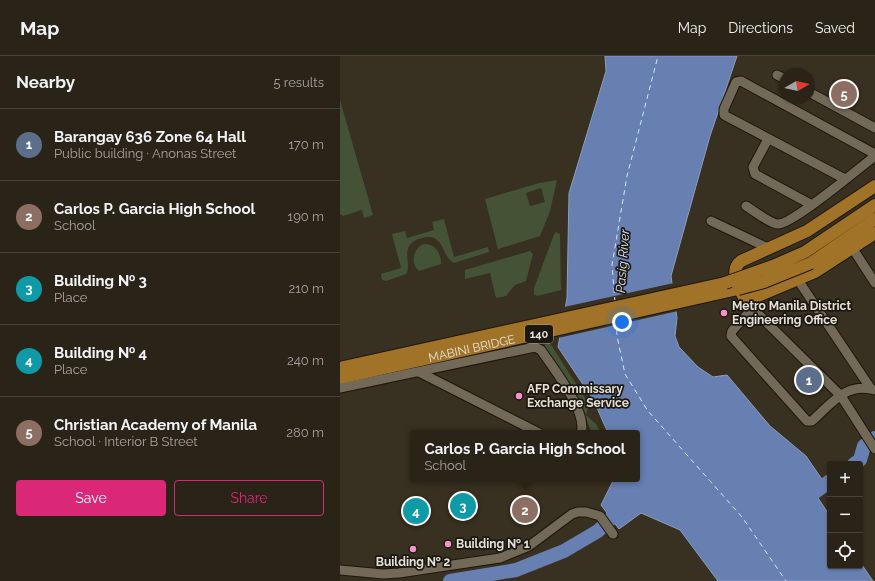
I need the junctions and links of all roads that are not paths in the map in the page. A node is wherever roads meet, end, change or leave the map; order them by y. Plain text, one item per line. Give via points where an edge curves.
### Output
1 (815, 95) edge
2 (875, 128) edge
3 (768, 139) junction
4 (875, 155) edge
5 (845, 180) junction
6 (875, 186) edge
7 (812, 205) junction
8 (875, 205) edge
9 (746, 206) dead end
10 (875, 219) edge
11 (711, 221) dead end
12 (875, 233) edge
13 (768, 248) junction
14 (853, 249) junction
15 (798, 280) junction
16 (875, 283) edge
17 (749, 305) junction
18 (340, 368) edge
19 (419, 372) junction
20 (340, 378) edge
21 (340, 388) edge
22 (873, 390) edge
23 (841, 396) junction
24 (532, 430) edge
25 (582, 430) edge
26 (875, 449) edge
27 (611, 531) dead end
28 (340, 570) edge

1 - 2 street
3 - 4 street via 724,115 724,109 737,81 755,88
3 - 5 street
3 - 7 street via 753,171
4 - 5 street
5 - 7 street
6 - 13 main road via 807,231
7 - 9 street via 779,224
8 - 18 main road, MABINI BRIDGE / 140, bridge via 805,252 725,282
10 - 20 main road, MABINI BRIDGE / 140, bridge via 811,263 764,282
11 - 13 street
12 - 14 main road
13 - 17 main road via 741,261 735,269 736,278
14 - 15 main road
14 - 16 street
15 - 17 main road
15 - 22 street
17 - 23 street
17 - 23 street via 731,336 807,421 812,421
19 - 21 street
19 - 24 street
19 - 25 street via 538,347 580,411 584,426
22 - 23 street via 851,389
23 - 26 street
27 - 28 street via 600,516 586,512 572,514 529,546 510,555 485,561 383,574

